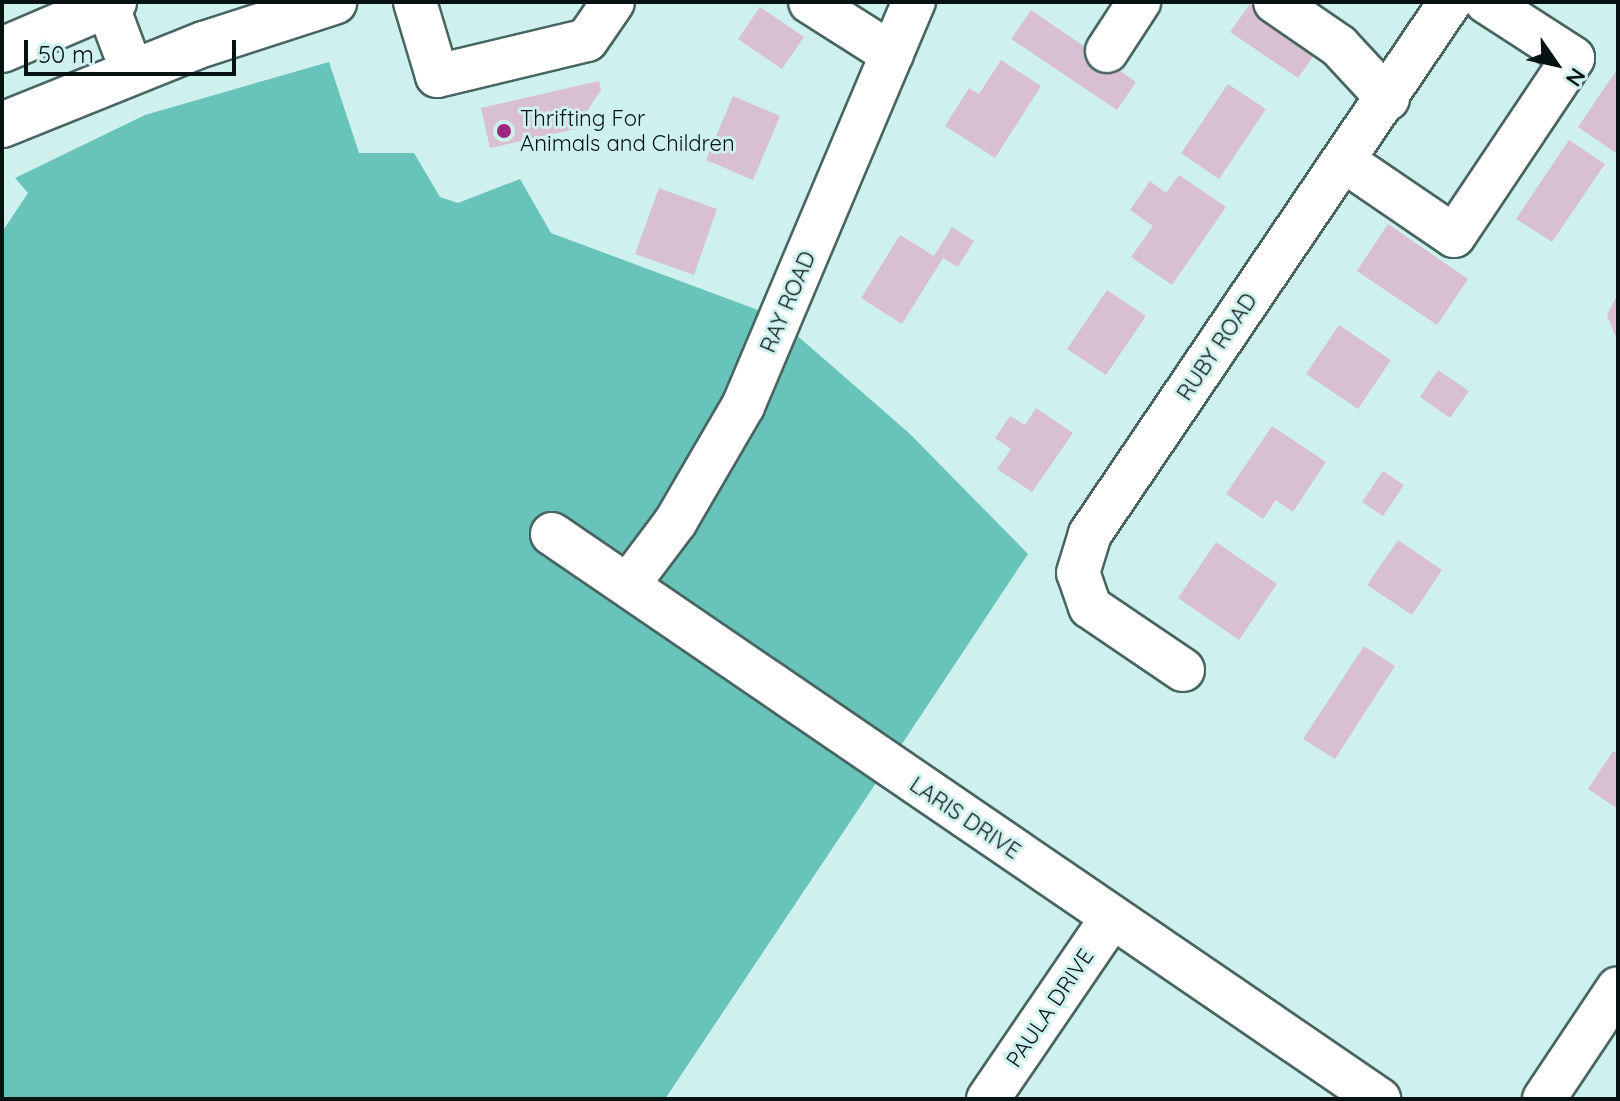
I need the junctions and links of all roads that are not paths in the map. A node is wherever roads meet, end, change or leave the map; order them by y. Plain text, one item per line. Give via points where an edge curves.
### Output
1 (334, 2) edge
2 (415, 2) edge
3 (613, 2) edge
4 (810, 2) edge
5 (914, 2) edge
6 (1139, 2) edge
7 (1275, 2) edge
8 (1450, 2) edge
9 (1486, 2) edge
10 (109, 3) edge
11 (259, 16) edge
12 (2, 50) edge
13 (1107, 51) dead end
14 (892, 54) junction
15 (132, 71) junction
16 (1388, 99) junction
17 (2, 125) edge
18 (1344, 161) junction
19 (552, 534) dead end
20 (628, 585) junction
21 (1183, 670) dead end
22 (1112, 917) junction
23 (1618, 988) edge
24 (988, 1099) edge
25 (1379, 1099) edge
26 (1544, 1099) edge

1 - 11 highway
2 - 3 street via 437,76 587,40
4 - 14 street
5 - 14 street, RAY ROAD
6 - 13 street
7 - 16 street via 1339,46
8 - 16 street, RUBY ROAD
9 - 18 street via 1573,58 1454,236
10 - 12 highway
10 - 15 street
11 - 15 highway
14 - 20 street, RAY ROAD via 743,406 676,521
15 - 17 highway
16 - 18 street, RUBY ROAD
18 - 21 street, RUBY ROAD via 1090,534 1078,573 1090,607
19 - 20 street, LARIS DRIVE
20 - 22 street, LARIS DRIVE
22 - 24 street, PAULA DRIVE
22 - 25 street, LARIS DRIVE
23 - 26 street

